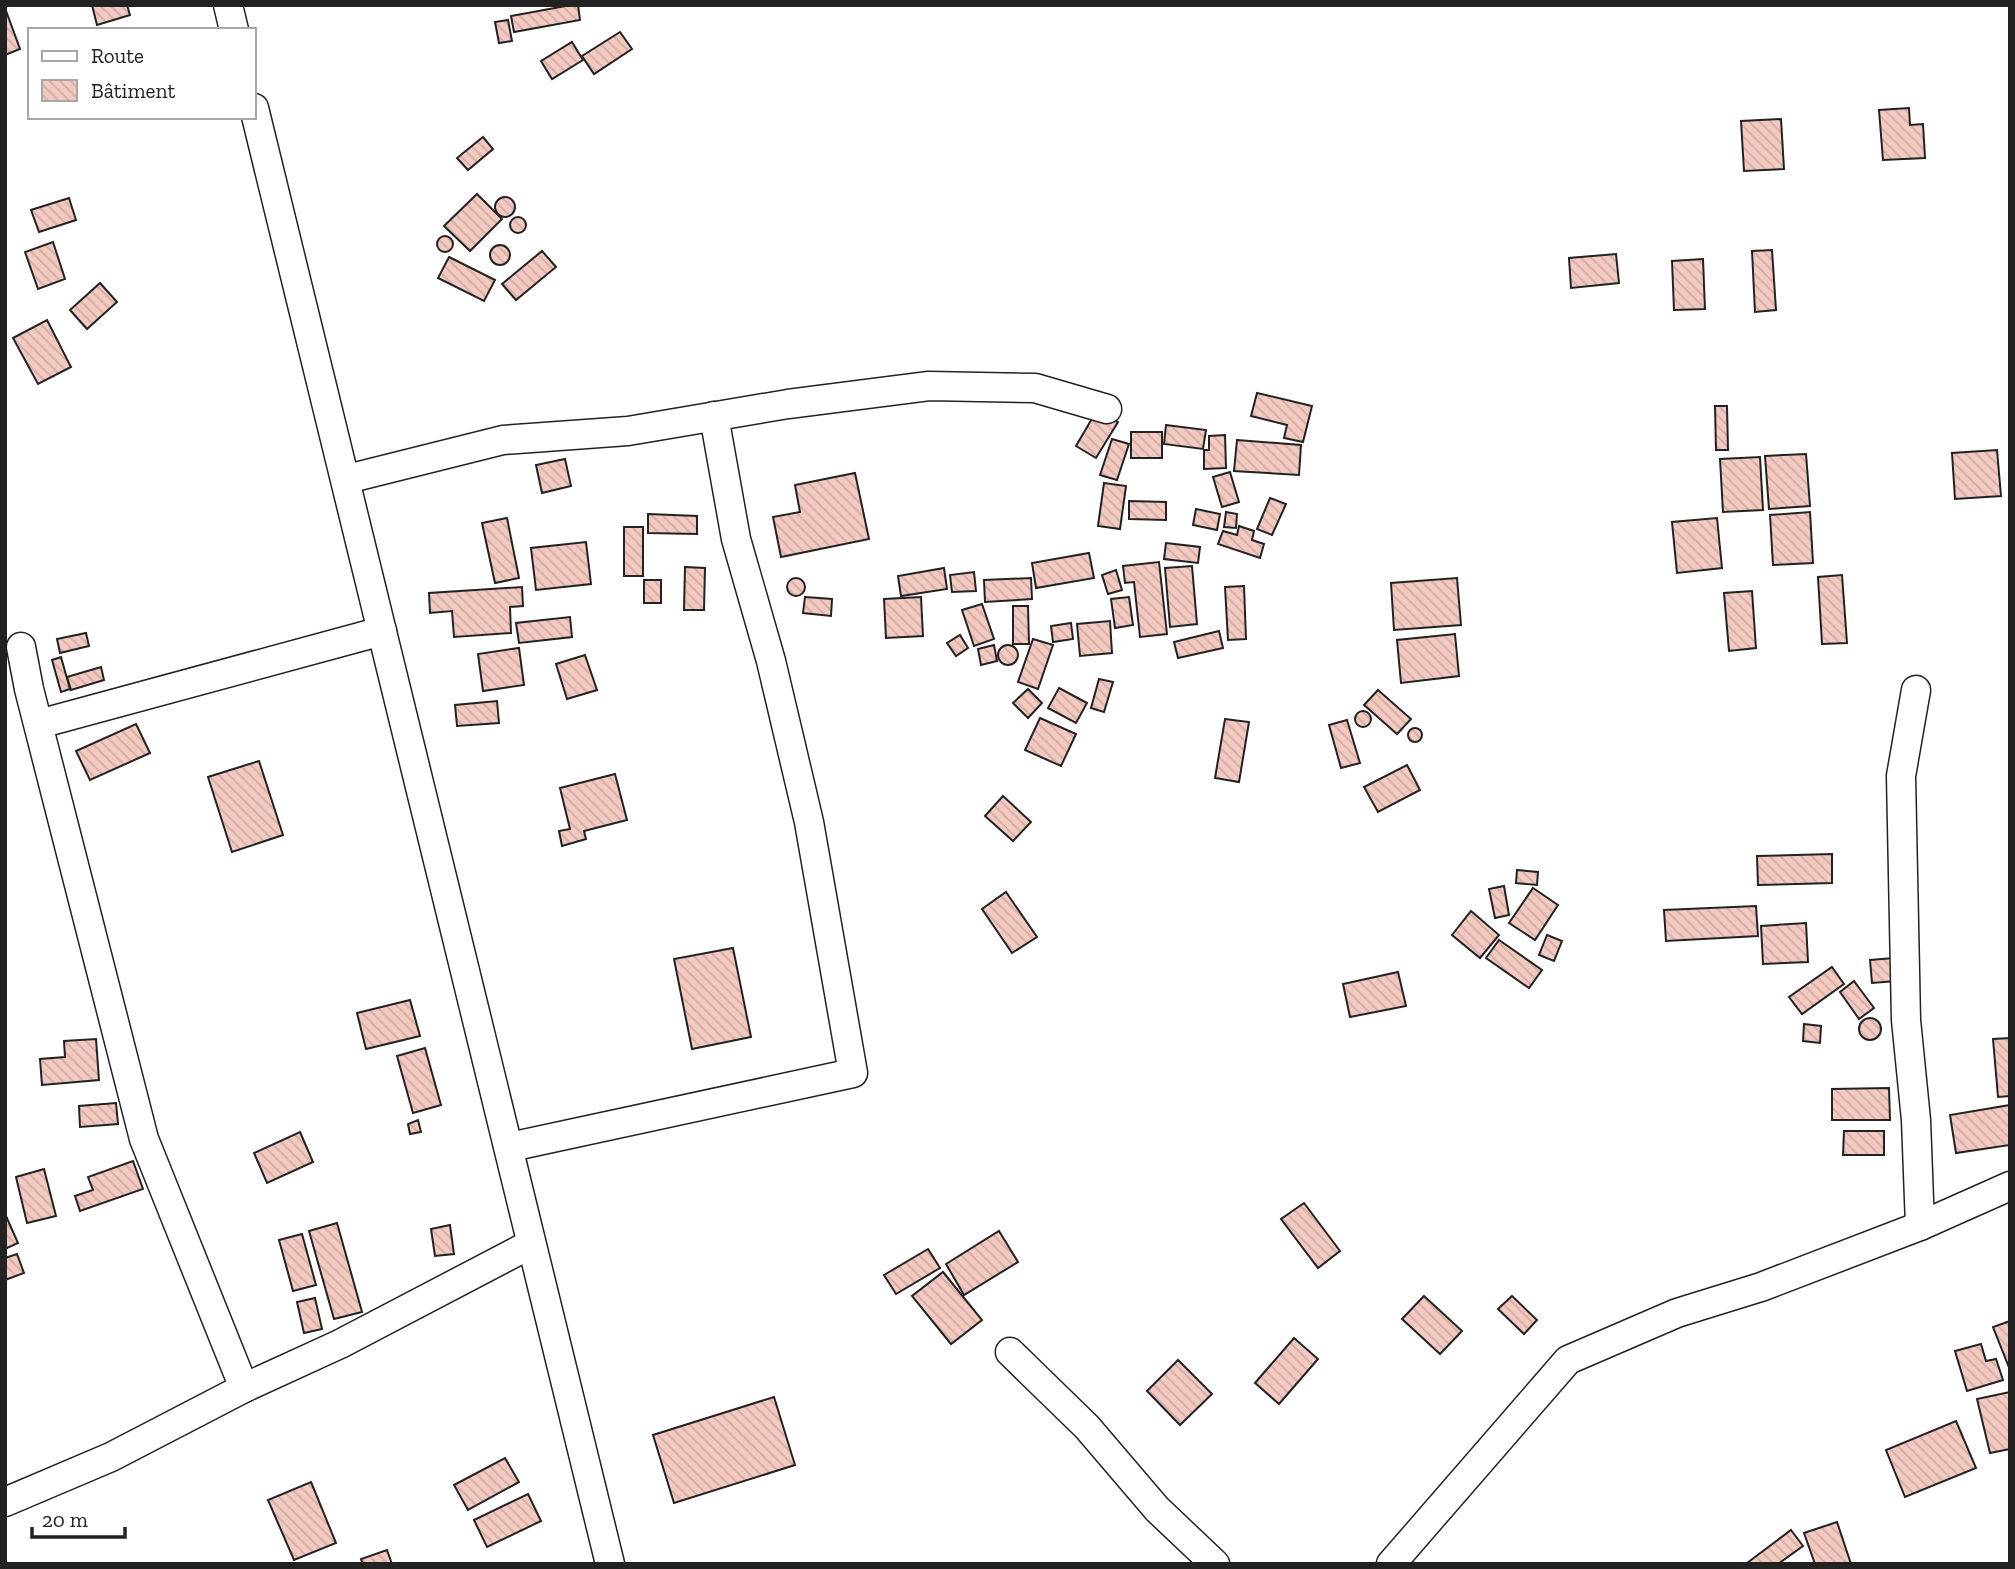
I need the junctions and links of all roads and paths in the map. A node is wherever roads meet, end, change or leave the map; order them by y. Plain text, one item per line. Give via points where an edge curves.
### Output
1 (228, 5) edge
2 (234, 28) edge
3 (256, 116) edge
4 (1107, 409) dead end
5 (714, 416) junction
6 (347, 479) junction
7 (382, 631) junction
8 (21, 648) dead end
9 (1916, 690) dead end
10 (38, 724) junction
11 (510, 1147) junction
12 (2010, 1186) edge
13 (1920, 1227) junction
14 (531, 1244) junction
15 (1010, 1352) dead end
16 (244, 1388) junction
17 (5, 1502) edge
18 (610, 1564) edge
19 (1215, 1564) edge
20 (1391, 1564) edge

1 - 2 street
3 - 6 street
4 - 5 street via 1035,388 929,386
5 - 6 street via 628,431 503,440
5 - 11 street via 736,539 771,661 808,822 853,1073
6 - 7 street
7 - 10 street
7 - 11 street
8 - 10 street
9 - 13 street via 1901,776 1906,1020
10 - 16 street via 144,1139
11 - 14 street
12 - 13 street
13 - 20 street via 1761,1287 1677,1313 1569,1360
14 - 16 street via 340,1344
14 - 18 street
15 - 19 street
16 - 17 street via 111,1457

